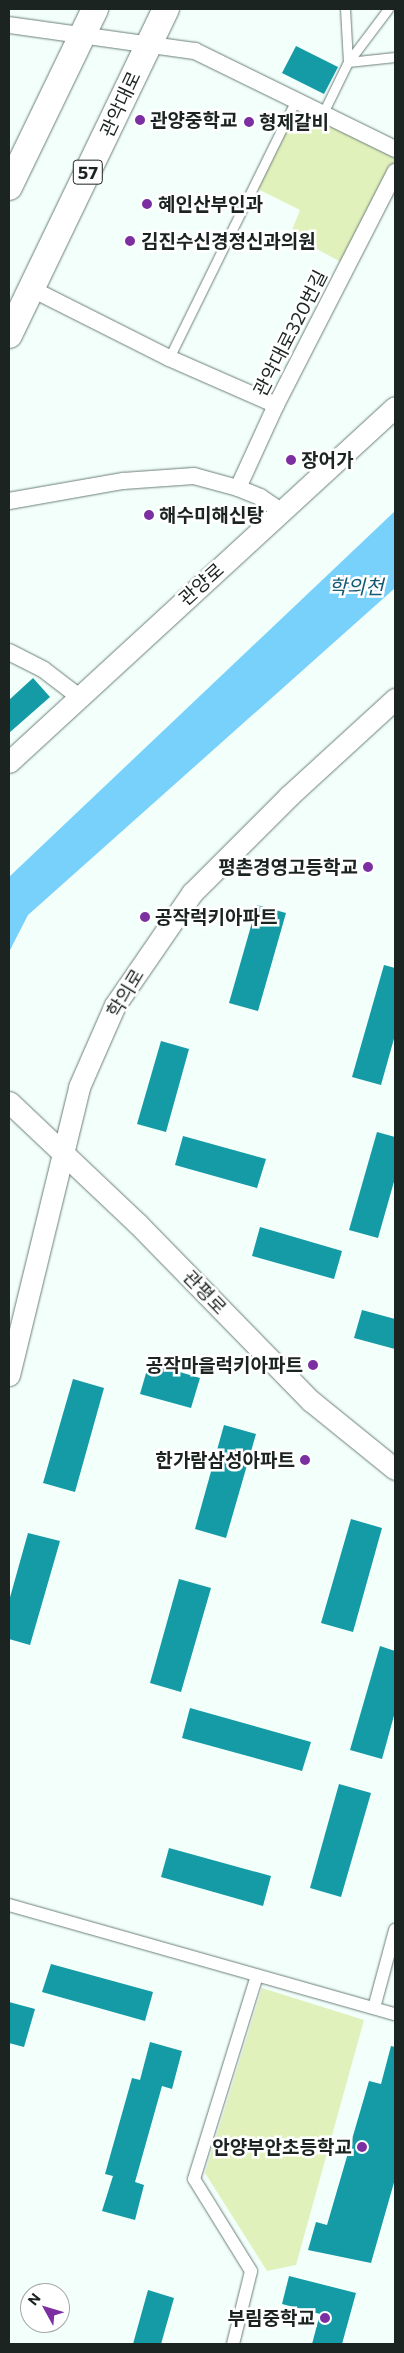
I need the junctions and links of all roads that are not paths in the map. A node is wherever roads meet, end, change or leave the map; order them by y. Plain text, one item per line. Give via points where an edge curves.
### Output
1 (95, 9) edge
2 (166, 9) edge
3 (345, 9) edge
4 (388, 9) edge
5 (9, 24) edge
6 (83, 33) junction
7 (147, 46) junction
8 (395, 57) edge
9 (348, 62) junction
10 (296, 100) junction
11 (323, 113) junction
12 (395, 149) edge
13 (395, 172) edge
14 (9, 187) edge
15 (32, 289) junction
16 (9, 334) edge
17 (169, 358) junction
18 (276, 405) junction
19 (395, 407) edge
20 (238, 488) junction
21 (9, 501) edge
22 (281, 511) junction
23 (9, 652) edge
24 (78, 696) junction
25 (395, 699) edge
26 (10, 762) edge
27 (13, 1107) edge
28 (64, 1155) junction
29 (9, 1375) edge
30 (395, 1470) edge
31 (9, 1905) edge
32 (395, 1930) edge
33 (257, 1976) junction
34 (374, 2008) junction
35 (395, 2014) edge
36 (233, 2344) edge

1 - 6 main road
2 - 7 main road, 관악대로 / 57
3 - 9 lane
4 - 9 lane
5 - 6 street
6 - 7 street
6 - 14 main road
7 - 10 street via 195,52
7 - 15 main road, 관악대로 / 57
8 - 9 lane
9 - 11 lane
10 - 11 street
10 - 17 lane
11 - 12 street
13 - 18 street, 관악대로320번길
15 - 16 main road, 관악대로 / 57
15 - 17 street
17 - 18 street
18 - 20 street, 관악대로320번길
19 - 22 street, 관양로
20 - 21 street via 194,476 123,481
20 - 22 street
22 - 24 street, 관양로
23 - 24 street via 44,670
24 - 26 street, 관양로
25 - 28 street, 학의로 via 289,796 192,893 115,1005 79,1087
27 - 28 street, 관평로
28 - 29 street, 학의로
28 - 30 street, 관평로 via 138,1224 311,1401
31 - 33 street
32 - 34 street
33 - 34 street
33 - 36 street via 194,2179 251,2271
34 - 35 street

